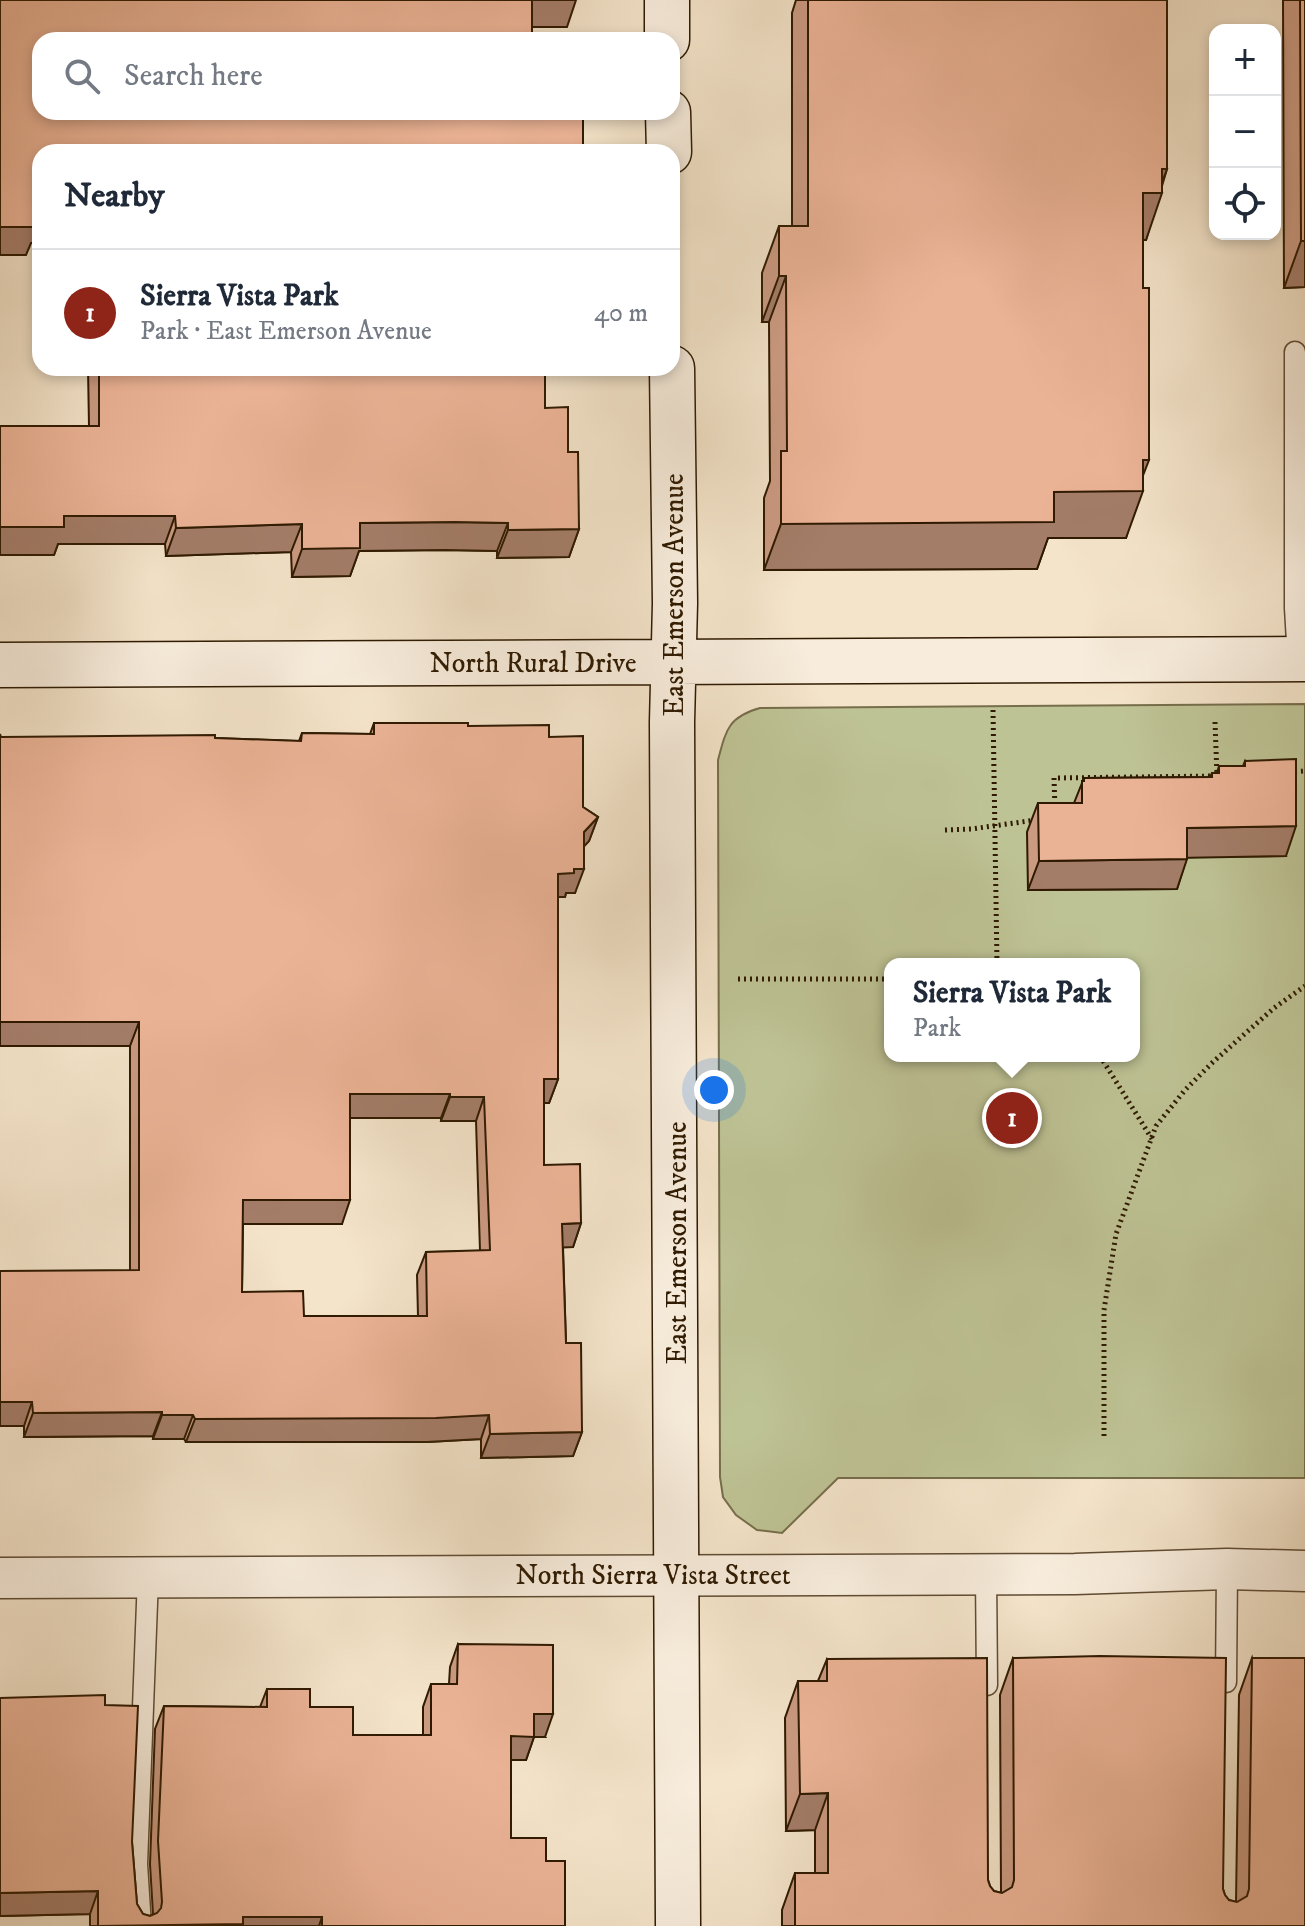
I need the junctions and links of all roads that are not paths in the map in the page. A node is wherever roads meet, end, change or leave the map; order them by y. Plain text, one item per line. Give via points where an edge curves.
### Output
1 (667, 0) edge
2 (667, 32) edge
3 (668, 120) edge
4 (669, 144) edge
5 (1295, 352) dead end
6 (672, 376) edge
7 (1302, 659) edge
8 (672, 662) junction
9 (0, 665) edge
10 (1227, 1569) junction
11 (1305, 1571) edge
12 (986, 1573) junction
13 (677, 1575) junction
14 (148, 1577) junction
15 (0, 1578) edge
16 (987, 1702) edge
17 (1225, 1703) edge
18 (141, 1926) edge
19 (678, 1926) edge

1 - 2 street
3 - 4 street
5 - 7 lane via 1295,608
6 - 8 street, East Emerson Avenue
7 - 8 street, North Rural Drive
8 - 9 street, North Rural Drive
8 - 13 street, East Emerson Avenue
10 - 11 street, North Sierra Vista Street
10 - 12 street, North Sierra Vista Street
10 - 17 lane
12 - 13 street, North Sierra Vista Street
12 - 16 lane
13 - 14 street, North Sierra Vista Street
13 - 19 street, East Emerson Avenue
14 - 15 street, North Sierra Vista Street
14 - 18 lane via 137,1864

